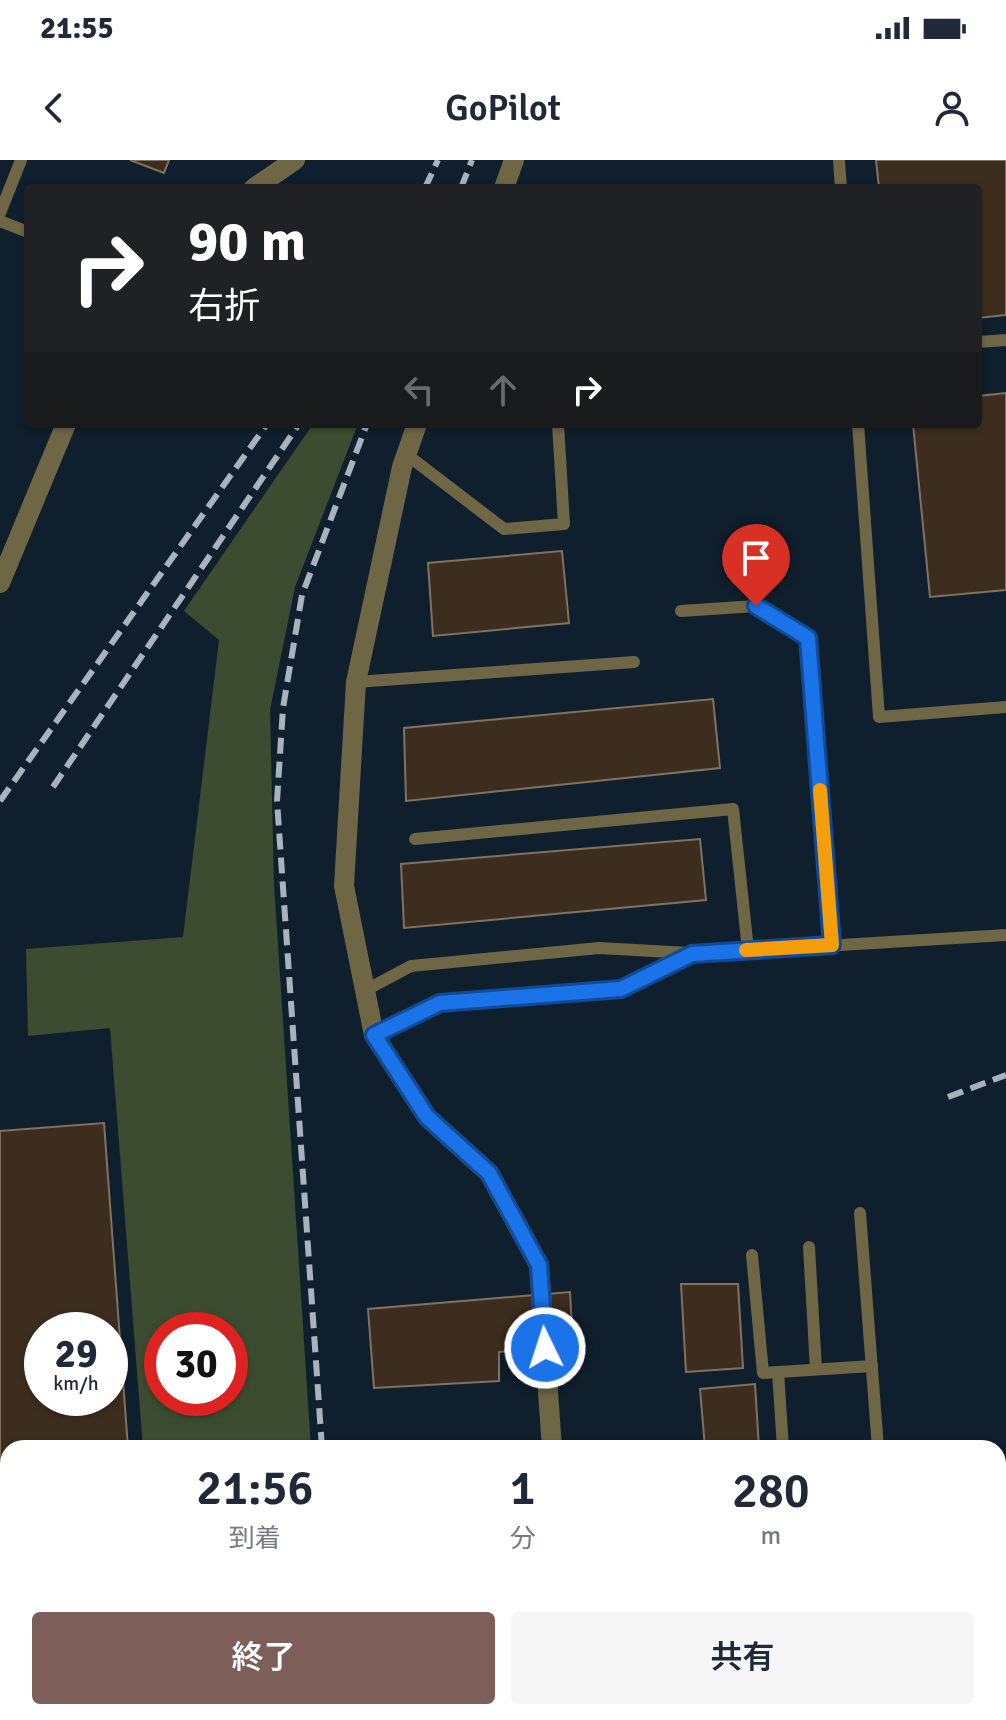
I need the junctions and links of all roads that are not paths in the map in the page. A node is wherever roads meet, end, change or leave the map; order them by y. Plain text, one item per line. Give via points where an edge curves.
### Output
1 (21, 160) edge
2 (295, 160) edge
3 (514, 160) edge
4 (839, 160) edge
5 (260, 184) edge
6 (505, 184) edge
7 (841, 184) edge
8 (0, 213) edge
9 (0, 221) edge
10 (24, 230) edge
11 (1006, 340) edge
12 (982, 342) edge
13 (64, 428) edge
14 (416, 428) edge
15 (558, 428) edge
16 (858, 428) edge
17 (406, 454) junction
18 (0, 583) edge
19 (681, 611) dead end
20 (634, 662) dead end
21 (356, 682) junction
22 (1006, 707) edge
23 (415, 839) dead end
24 (1006, 935) edge
25 (832, 945) junction
26 (748, 950) junction
27 (692, 954) junction
28 (366, 990) junction
29 (374, 1035) junction
30 (860, 1213) dead end
31 (809, 1247) dead end
32 (752, 1255) dead end
33 (872, 1366) junction
34 (816, 1369) junction
35 (778, 1372) junction
36 (551, 1440) edge
37 (782, 1440) edge
38 (877, 1440) edge

1 - 8 lane
2 - 5 street
3 - 6 street
4 - 7 lane
9 - 10 lane
11 - 12 lane
13 - 18 street
14 - 17 street
15 - 17 lane via 564,524 504,529
16 - 22 lane via 879,717
17 - 21 street
19 - 25 lane via 756,606 808,638
20 - 21 lane
21 - 28 street via 344,886
23 - 26 lane via 733,809
24 - 25 lane
25 - 26 lane
26 - 27 lane
27 - 28 lane via 599,948 411,966
27 - 29 lane via 621,989 440,1003
28 - 29 street
29 - 36 street via 427,1117 489,1173 539,1265
30 - 33 lane
31 - 34 lane
32 - 35 lane via 763,1373
33 - 34 lane
33 - 38 lane
34 - 35 lane
35 - 37 lane

